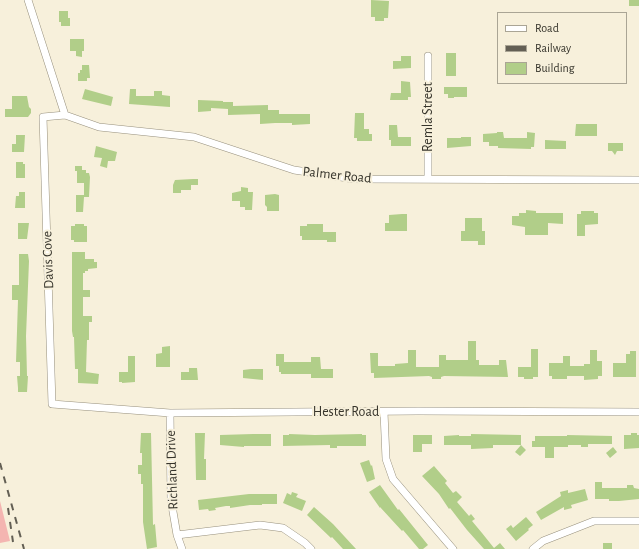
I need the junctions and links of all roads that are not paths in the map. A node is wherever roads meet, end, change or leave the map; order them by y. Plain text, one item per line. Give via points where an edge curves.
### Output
1 (28, 0) edge
2 (428, 56) dead end
3 (65, 115) junction
4 (43, 117) joint
5 (428, 179) junction
6 (639, 180) edge
7 (52, 404) joint
8 (384, 412) junction
9 (639, 412) edge
10 (170, 413) junction
11 (639, 521) edge
12 (177, 535) junction
13 (182, 549) edge
14 (311, 549) edge
15 (453, 549) edge
16 (533, 549) edge

1 - 3 street
2 - 5 street, Remla Street
3 - 4 street, Palmer Road
3 - 5 street, Palmer Road via 99,127 194,137 294,170 354,179
4 - 7 street, Davis Cove
5 - 6 street, Palmer Road
7 - 10 street, Hester Road
8 - 9 street, Hester Road
8 - 10 street, Hester Road
8 - 15 street via 386,459 393,479
10 - 12 street, Richland Drive via 171,500
11 - 16 street via 594,521 543,541
12 - 13 street, Richland Drive
12 - 14 street via 260,525 283,528

